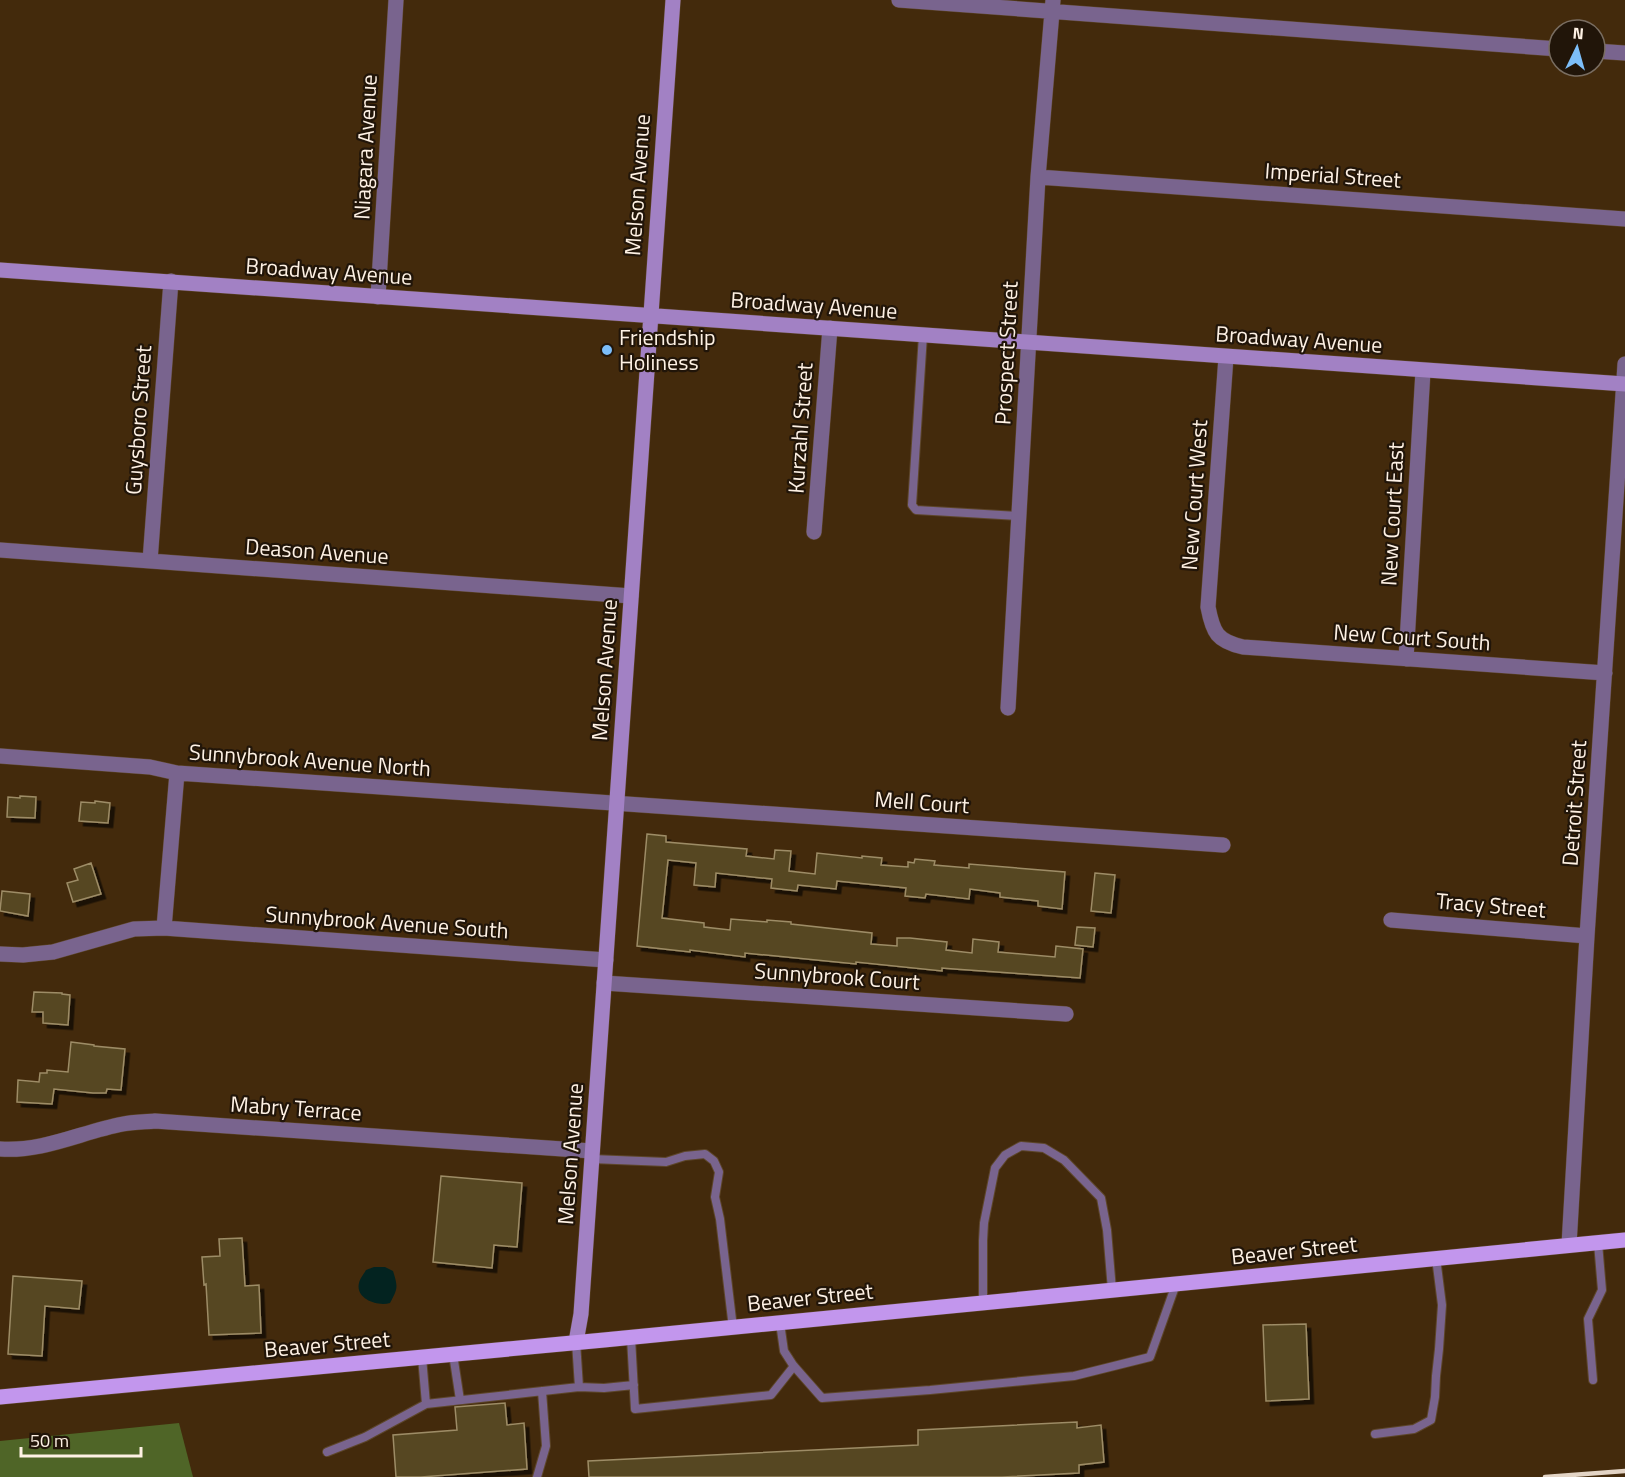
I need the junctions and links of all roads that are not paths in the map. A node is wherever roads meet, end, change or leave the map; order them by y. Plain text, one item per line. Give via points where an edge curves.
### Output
1 (396, 0) edge
2 (672, 0) edge
3 (899, 0) edge
4 (1053, 6) edge
5 (1547, 48) edge
6 (1607, 52) edge
7 (1625, 53) edge
8 (1038, 177) junction
9 (1625, 219) edge
10 (0, 270) edge
11 (171, 281) junction
12 (378, 297) junction
13 (651, 317) junction
14 (830, 328) junction
15 (923, 335) junction
16 (1029, 342) junction
17 (1226, 357) junction
18 (1625, 364) edge
19 (1423, 371) junction
20 (1624, 384) edge
21 (1019, 516) junction
22 (814, 532) dead end
23 (0, 550) edge
24 (150, 561) junction
25 (631, 596) junction
26 (1218, 636) joint
27 (1406, 659) junction
28 (1605, 673) junction
29 (1008, 708) dead end
30 (0, 756) edge
31 (177, 773) junction
32 (617, 804) junction
33 (1223, 845) dead end
34 (1391, 920) dead end
35 (164, 928) junction
36 (1587, 936) junction
37 (0, 954) edge
38 (606, 960) junction
39 (604, 983) junction
40 (1066, 1014) dead end
41 (0, 1149) edge
42 (592, 1155) junction
43 (1625, 1240) edge
44 (1598, 1243) junction
45 (1569, 1245) junction
46 (1436, 1258) junction
47 (1176, 1284) junction
48 (1112, 1290) junction
49 (983, 1303) junction
50 (780, 1323) junction
51 (733, 1328) junction
52 (631, 1338) junction
53 (576, 1342) junction
54 (453, 1354) junction
55 (422, 1357) junction
56 (794, 1366) junction
57 (1593, 1380) dead end
58 (634, 1385) junction
59 (579, 1387) junction
60 (542, 1391) junction
61 (0, 1397) edge
62 (460, 1400) junction
63 (426, 1404) junction
64 (1375, 1434) dead end
65 (327, 1452) dead end
66 (537, 1477) edge

1 - 12 street, Niagara Avenue
2 - 13 street, Melson Avenue
3 - 4 street
4 - 5 street
4 - 8 street, Prospect Street
6 - 7 street
8 - 9 street, Imperial Street
8 - 16 street, Prospect Street
10 - 11 street, Broadway Avenue
11 - 12 street, Broadway Avenue
11 - 24 street, Guysboro Street
12 - 13 street, Broadway Avenue
13 - 14 street, Broadway Avenue
13 - 25 street, Melson Avenue
14 - 15 street, Broadway Avenue
14 - 22 street, Kurzahl Street
15 - 16 street, Broadway Avenue
15 - 21 lane via 912,505 916,510
16 - 17 street, Broadway Avenue
16 - 21 street, Prospect Street
17 - 19 street, Broadway Avenue
17 - 26 street, New Court West via 1208,607
18 - 20 street, Detroit Street
19 - 20 street, Broadway Avenue
19 - 27 street, New Court East
20 - 28 street, Detroit Street
21 - 29 street, Prospect Street
23 - 24 street, Deason Avenue
24 - 25 street, Deason Avenue
25 - 32 street, Melson Avenue
26 - 27 street, New Court South via 1243,647
27 - 28 street, New Court South
28 - 36 street, Detroit Street
30 - 31 street, Sunnybrook Avenue North via 150,767
31 - 32 street, Sunnybrook Avenue North
31 - 35 street
32 - 33 street, Mell Court
32 - 38 street, Melson Avenue
34 - 36 street, Tracy Street
35 - 37 street, Sunnybrook Avenue South via 134,929 53,952
35 - 38 street, Sunnybrook Avenue South
36 - 45 street, Detroit Street
38 - 39 street, Melson Avenue
39 - 40 street, Sunnybrook Court
39 - 42 street, Melson Avenue
41 - 42 street, Mabry Terrace via 42,1146 123,1124 155,1121
42 - 51 lane via 666,1162 705,1154 714,1161 719,1172 715,1197
42 - 53 street, Melson Avenue
43 - 44 main road, Beaver Street
44 - 45 main road, Beaver Street
44 - 57 lane via 1602,1290 1588,1319
45 - 46 main road, Beaver Street
46 - 47 main road, Beaver Street
46 - 64 lane via 1442,1305 1431,1420 1414,1429
47 - 48 main road, Beaver Street
47 - 56 lane via 1150,1357 1074,1376 822,1398
48 - 49 main road, Beaver Street
48 - 49 lane via 1101,1197 1064,1160 1044,1148 1021,1146 1005,1155 995,1168 984,1223
49 - 50 main road, Beaver Street
50 - 51 main road, Beaver Street
50 - 56 lane via 784,1351
51 - 52 main road, Beaver Street
52 - 53 main road, Beaver Street
52 - 58 lane
53 - 54 main road, Beaver Street
53 - 59 lane
54 - 55 main road, Beaver Street
54 - 62 lane
55 - 61 main road, Beaver Street
55 - 63 lane
56 - 58 lane via 771,1395 635,1409
58 - 59 lane
59 - 60 lane
60 - 62 lane
60 - 66 lane via 546,1446
62 - 63 lane
63 - 65 lane via 365,1437

